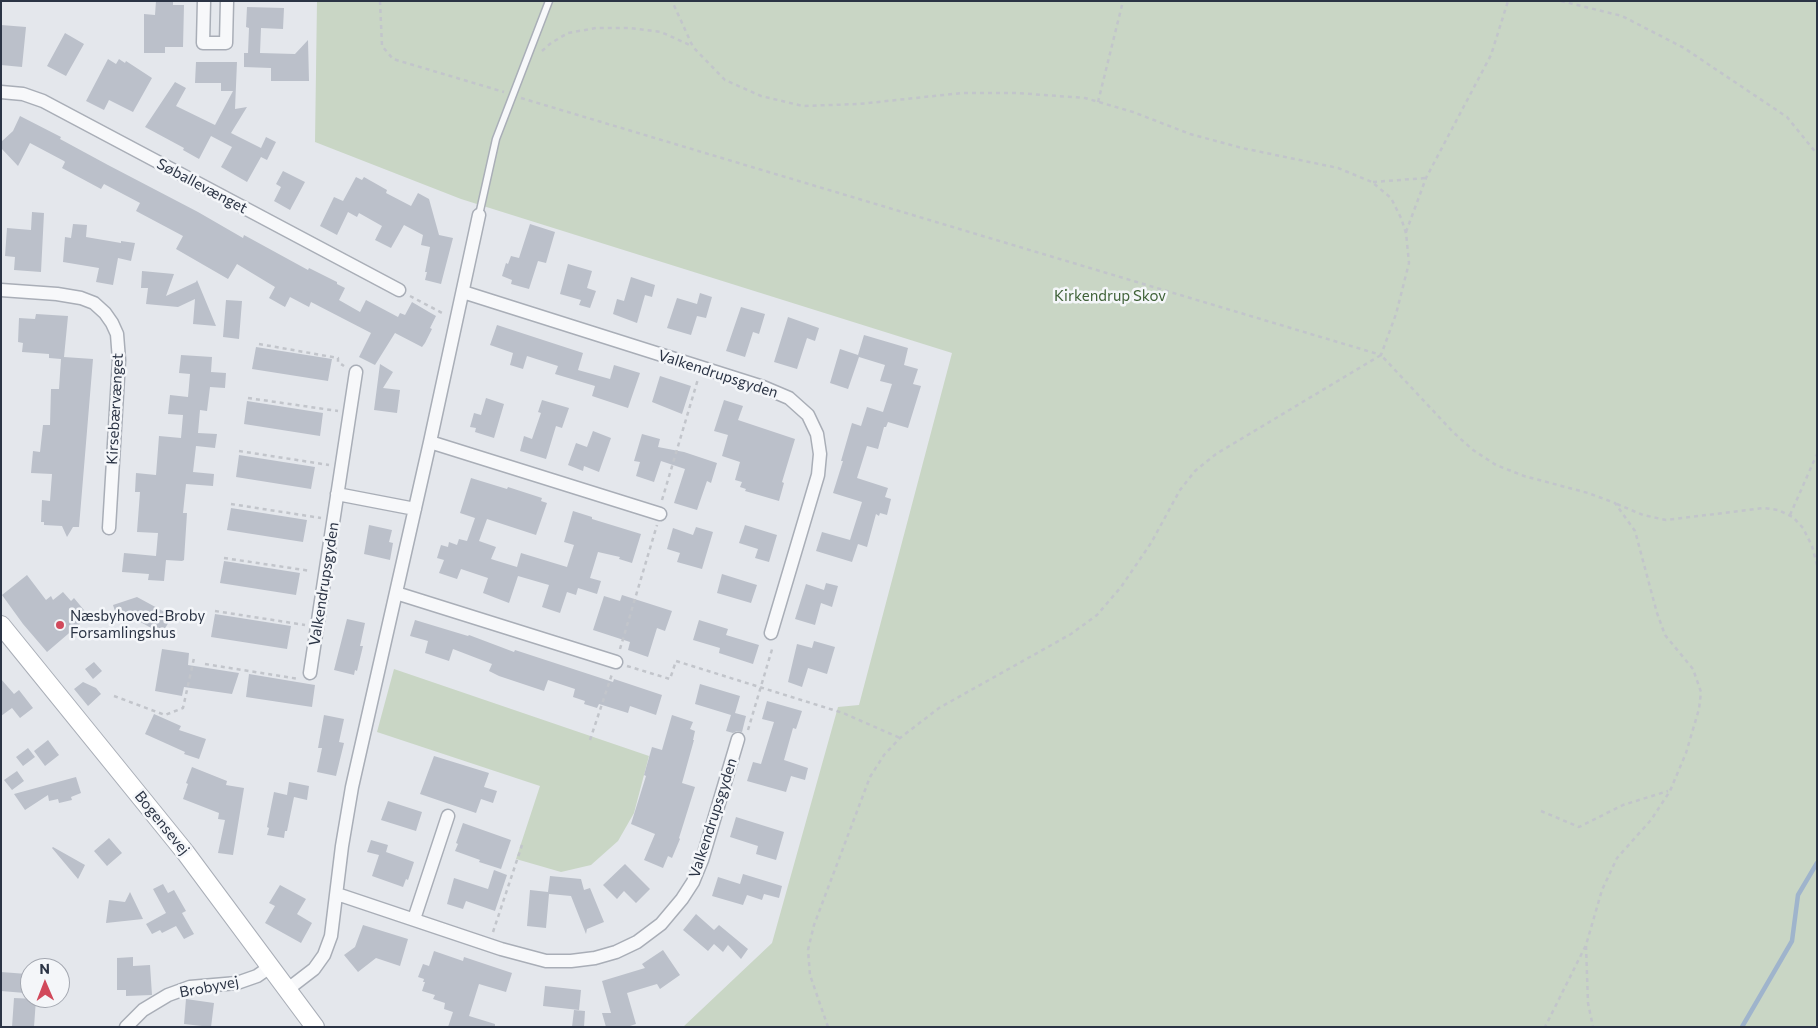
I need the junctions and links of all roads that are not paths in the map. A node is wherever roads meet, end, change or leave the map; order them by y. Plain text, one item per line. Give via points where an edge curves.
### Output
1 (204, 1) edge
2 (227, 1) edge
3 (549, 1) edge
4 (1, 92) edge
5 (479, 215) joint
6 (1, 290) edge
7 (400, 290) road end
8 (463, 292) junction
9 (356, 372) road end
10 (430, 442) junction
11 (337, 494) junction
12 (415, 509) junction
13 (660, 514) road end
14 (109, 528) dead end
15 (396, 593) junction
16 (1, 625) edge
17 (771, 633) road end
18 (616, 662) road end
19 (310, 674) road end
20 (738, 739) road end
21 (448, 816) dead end
22 (337, 894) junction
23 (414, 919) junction
24 (270, 967) junction
25 (288, 989) junction
26 (126, 1027) edge
27 (315, 1027) edge

1 - 2 street via 203,43 226,43
3 - 5 lane via 496,139
4 - 7 street, Søballevænget via 23,94 43,101
5 - 8 street
6 - 14 street, Kirsebærvænget via 81,298 94,303 105,313 117,334 119,360
8 - 10 street
8 - 17 street, Valkendrupsgyden via 763,387 789,398 808,415 817,434 820,454 818,475
9 - 11 street, Valkendrupsgyden
10 - 12 street
10 - 13 street
11 - 12 street
11 - 19 street, Valkendrupsgyden
12 - 15 street
15 - 18 street
15 - 22 street via 352,786
16 - 24 main road, Bogensevej via 186,852
20 - 23 street, Valkendrupsgyden via 693,882 661,924 637,942 595,958 546,961
21 - 23 street
22 - 23 street, Valkendrupsgyden
22 - 25 street via 331,936 324,955 314,969
24 - 25 main road, Bogensevej
24 - 26 street, Brobyvej via 237,983 190,988 168,996 143,1010
25 - 27 main road, Bogensevej

